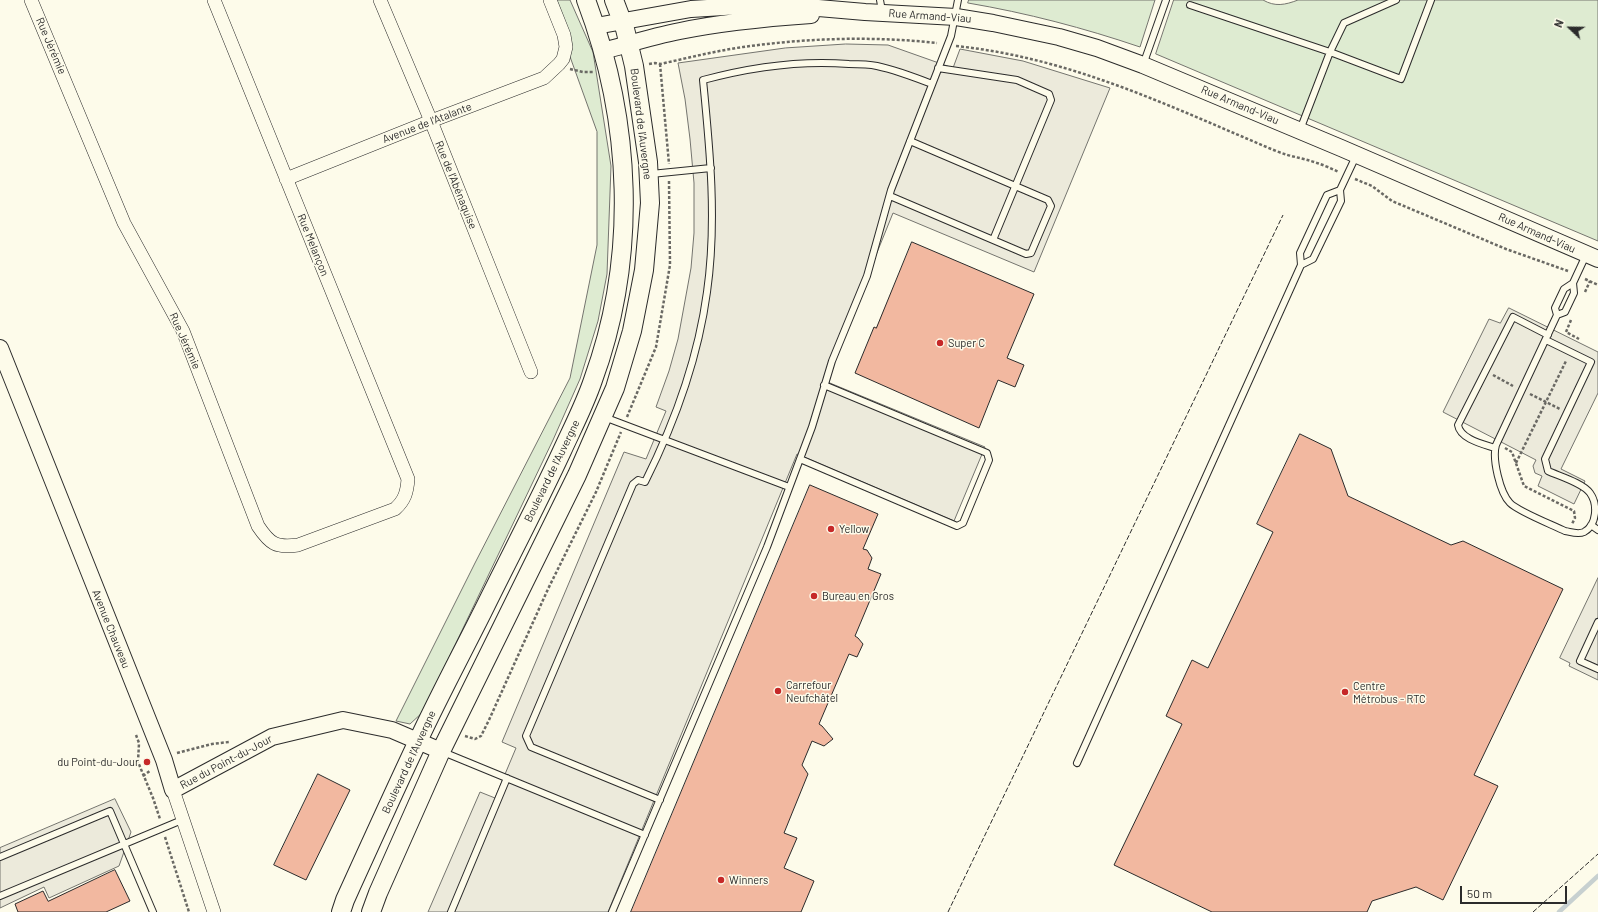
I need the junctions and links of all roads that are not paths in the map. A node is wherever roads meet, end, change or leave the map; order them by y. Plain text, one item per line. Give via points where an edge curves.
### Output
1 (31, 0) edge
2 (214, 0) edge
3 (380, 0) edge
4 (550, 0) edge
5 (586, 0) edge
6 (614, 0) edge
7 (958, 0) edge
8 (1166, 0) edge
9 (1396, 0) edge
10 (1431, 0) edge
11 (1190, 5) dead end
12 (881, 6) edge
13 (865, 12) junction
14 (956, 16) junction
15 (623, 21) junction
16 (596, 26) junction
17 (629, 44) junction
18 (603, 51) junction
19 (1330, 52) junction
20 (1143, 65) junction
21 (938, 68) junction
22 (932, 84) junction
23 (431, 121) junction
24 (1300, 130) junction
25 (910, 141) junction
26 (1356, 154) junction
27 (711, 168) junction
28 (648, 174) junction
29 (286, 178) junction
30 (1016, 186) junction
31 (1340, 190) junction
32 (890, 196) junction
33 (993, 240) junction
34 (1592, 257) edge
35 (1301, 265) junction
36 (1573, 283) junction
37 (1557, 315) junction
38 (1547, 337) junction
39 (0, 348) edge
40 (531, 372) dead end
41 (824, 385) junction
42 (603, 416) junction
43 (666, 440) junction
44 (1495, 448) junction
45 (800, 459) junction
46 (789, 487) junction
47 (407, 491) joint
48 (1591, 525) junction
49 (1598, 530) edge
50 (1598, 622) edge
51 (1598, 669) edge
52 (418, 742) junction
53 (441, 751) junction
54 (1077, 763) dead end
55 (507, 778) junction
56 (173, 790) junction
57 (660, 800) junction
58 (182, 820) junction
59 (645, 835) junction
60 (123, 844) junction
61 (0, 857) edge
62 (0, 896) edge
63 (153, 912) edge
64 (214, 912) edge
65 (342, 912) edge
66 (371, 912) edge
67 (451, 912) edge
68 (612, 912) edge

1 - 47 street, Rue Jérémie via 124,223 183,331 258,526 265,536 274,544 285,547 298,545 395,510
2 - 29 street, Rue Melançon
3 - 23 street, Rue de l'Abénaquise
4 - 23 street, Avenue de l'Atalante via 564,35 566,47 561,62 544,78
5 - 16 main road, Boulevard de l'Auvergne
6 - 15 main road, Boulevard de l'Auvergne
7 - 14 lane
8 - 20 lane
9 - 19 lane via 1344,23
10 - 19 lane via 1401,79
11 - 19 lane
12 - 13 street, Rue Armand-Viau
12 - 14 street, Rue Armand-Viau
13 - 15 street, Rue Armand-Viau via 772,4 690,9
13 - 17 street, Rue Armand-Viau via 771,18 681,30
14 - 20 street, Rue Armand-Viau via 1078,42
14 - 21 lane
15 - 16 street, Rue Armand-Viau
15 - 17 main road, Boulevard de l'Auvergne
16 - 18 main road, Boulevard de l'Auvergne
17 - 18 street, Rue Armand-Viau
17 - 28 main road, Boulevard de l'Auvergne via 640,100
18 - 52 main road, Boulevard de l'Auvergne via 620,136 625,216 616,297 607,336 593,380 552,474
19 - 24 lane
20 - 24 street, Rue Armand-Viau
21 - 22 lane
21 - 30 lane via 1017,80 1049,94 1051,100
22 - 25 lane
22 - 27 lane via 876,66 830,62 740,70 703,80
23 - 29 street, Avenue de l'Atalante
23 - 40 street, Rue de l'Abénaquise
24 - 26 street, Rue Armand-Viau
25 - 30 lane
25 - 32 lane
26 - 31 lane
26 - 34 street, Rue Armand-Viau
27 - 28 lane
27 - 43 lane via 711,242 707,292 697,344
28 - 42 main road, Boulevard de l'Auvergne via 650,203 644,270 630,338 615,388
29 - 47 street, Rue Melançon via 408,479
30 - 33 lane
30 - 33 lane via 1048,200 1051,206 1032,253 1026,254
31 - 35 lane via 1341,201 1313,259
31 - 35 lane via 1327,195 1300,253
32 - 33 lane
32 - 41 lane via 867,276
34 - 36 lane
35 - 54 lane
36 - 37 lane via 1564,288 1555,308
36 - 37 lane via 1574,293 1565,312
37 - 38 lane
38 - 44 lane
38 - 44 lane via 1513,317 1458,425 1464,435
38 - 48 lane via 1591,362 1545,463 1548,471 1590,492 1596,508
39 - 56 street, Avenue Chauveau via 164,760
41 - 45 lane
41 - 45 lane via 987,453 989,460 963,523 957,526
42 - 43 lane
42 - 53 main road, Boulevard de l'Auvergne via 577,475
43 - 46 lane
43 - 57 lane via 645,482 638,480 633,484 526,736 531,747
44 - 48 lane via 1498,477 1510,503 1574,534 1583,533
45 - 46 lane
46 - 57 lane via 767,547
48 - 49 lane
50 - 51 lane via 1580,661
52 - 53 street, Rue du Point-du-Jour
52 - 56 street, Rue du Point-du-Jour via 392,730 343,720 272,737
52 - 65 main road, Boulevard de l'Auvergne
53 - 55 lane
53 - 66 main road, Boulevard de l'Auvergne
55 - 59 lane
55 - 67 lane
56 - 58 street, Avenue Chauveau
57 - 59 lane
58 - 60 lane
58 - 64 street, Avenue Chauveau
59 - 68 lane
60 - 61 lane via 110,811
60 - 62 lane
60 - 63 lane

